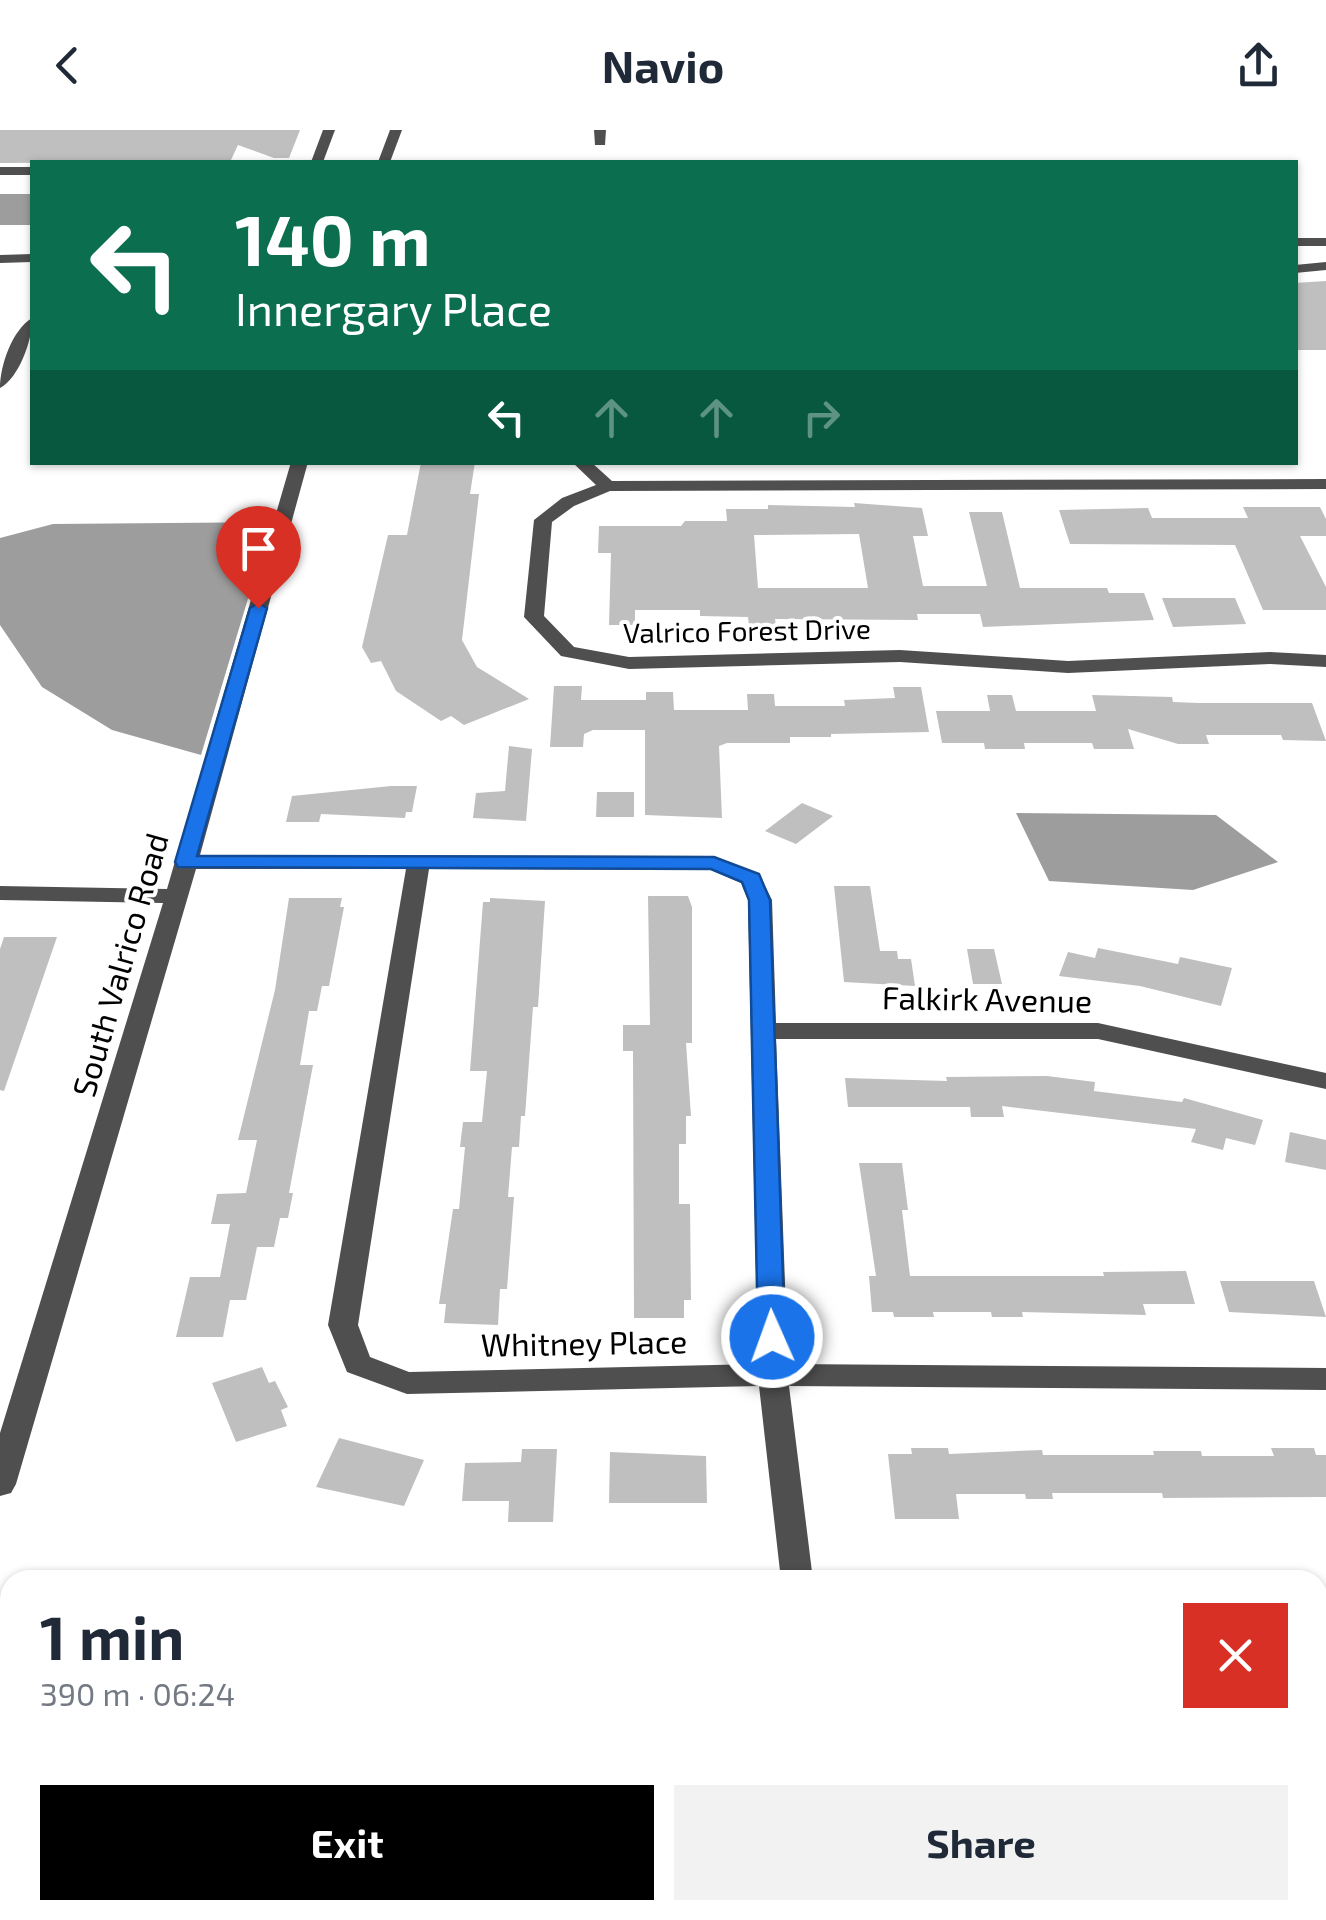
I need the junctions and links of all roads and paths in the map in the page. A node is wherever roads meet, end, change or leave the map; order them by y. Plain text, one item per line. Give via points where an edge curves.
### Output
1 (329, 130) edge
2 (396, 130) edge
3 (318, 160) edge
4 (385, 160) edge
5 (0, 170) edge
6 (30, 171) edge
7 (1298, 242) edge
8 (1325, 243) edge
9 (30, 258) edge
10 (0, 259) edge
11 (1326, 266) edge
12 (1298, 268) edge
13 (30, 328) edge
14 (0, 341) edge
15 (24, 341) junction
16 (0, 384) edge
17 (299, 465) edge
18 (584, 465) edge
19 (1326, 484) edge
20 (608, 486) junction
21 (1326, 661) edge
22 (185, 862) junction
23 (420, 862) junction
24 (0, 892) edge
25 (177, 896) junction
26 (763, 1032) junction
27 (1326, 1081) edge
28 (772, 1375) junction
29 (1326, 1379) edge
30 (0, 1484) edge
31 (796, 1570) edge

1 - 3 street
2 - 4 street
5 - 6 street
7 - 8 street
9 - 10 street
11 - 12 street
13 - 15 street
14 - 15 street
15 - 16 street
17 - 22 street, South Valrico Road
18 - 20 street
19 - 20 street, Valrico Forest Drive via 1018,487 866,480
20 - 21 street, Valrico Forest Drive via 543,520 534,617 568,652 628,663 900,656 1068,667
22 - 23 street
22 - 25 street, South Valrico Road
23 - 26 street via 714,863 751,878 760,900
23 - 28 street, Whitney Place via 343,1325 358,1364 407,1383
24 - 25 street
25 - 30 street, South Valrico Road
26 - 27 street, Falkirk Avenue via 1098,1031
26 - 28 street
28 - 29 street, Whitney Place
28 - 31 street

